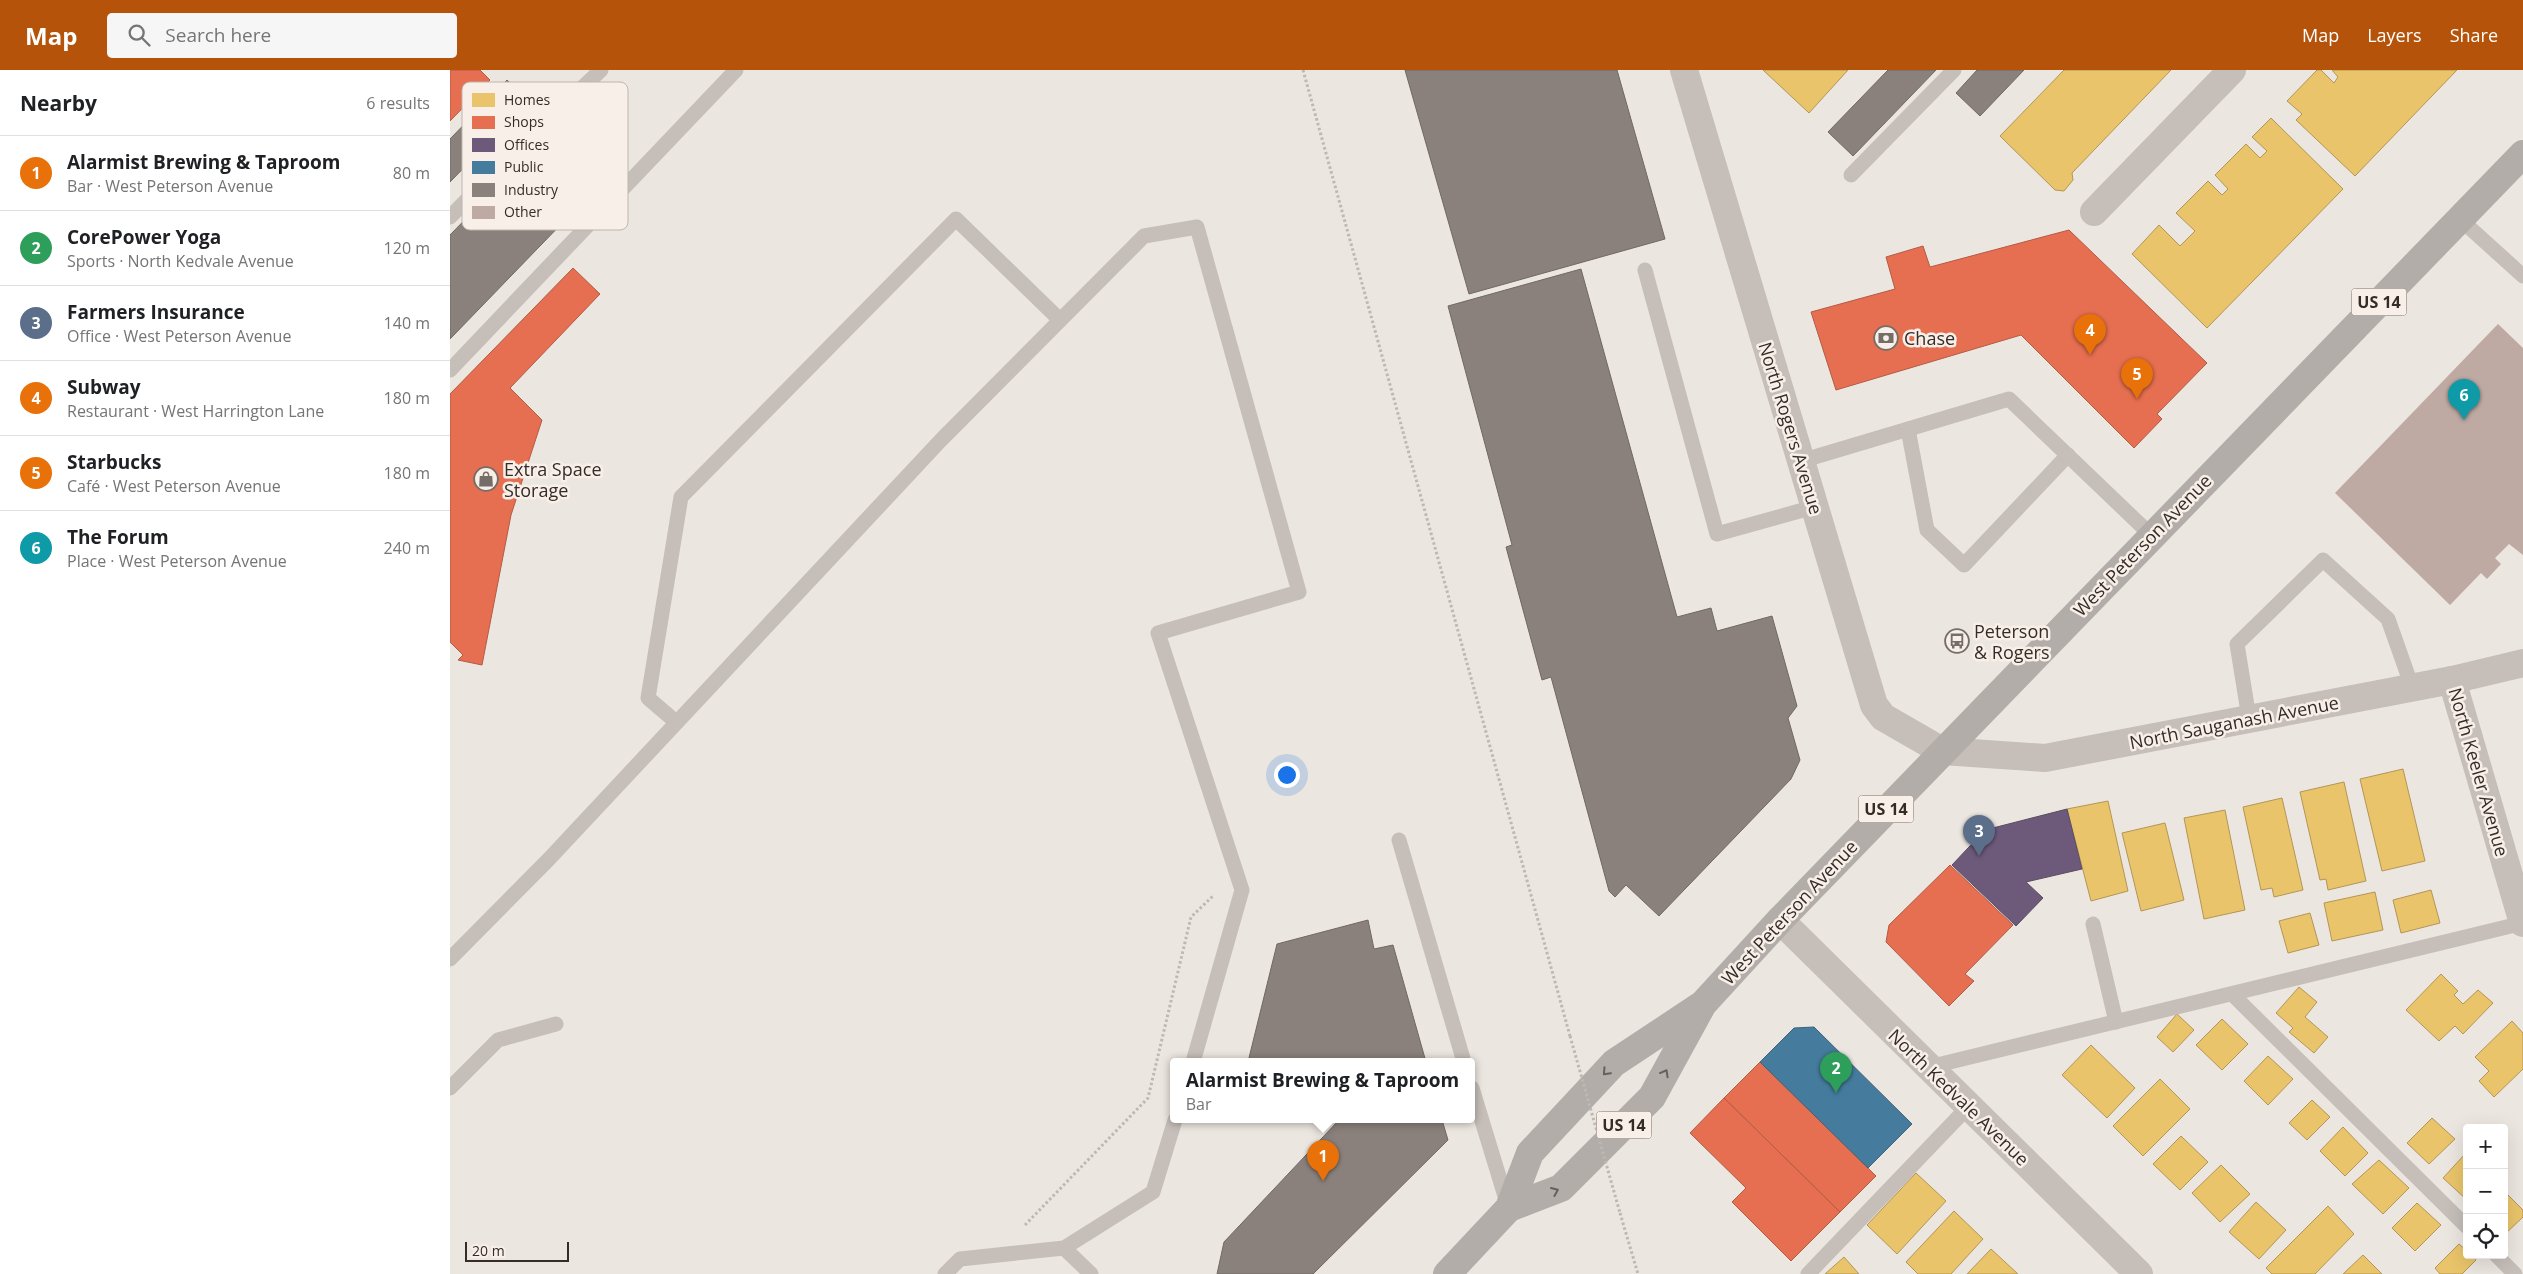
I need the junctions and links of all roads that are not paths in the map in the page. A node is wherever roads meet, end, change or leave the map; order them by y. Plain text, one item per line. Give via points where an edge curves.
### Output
1 (602, 70) edge
2 (736, 70) edge
3 (1684, 70) edge
4 (1954, 70) edge
5 (2232, 70) edge
6 (589, 82) edge
7 (2523, 154) edge
8 (1852, 175) dead end
9 (628, 183) edge
10 (462, 206) edge
11 (2094, 212) dead end
12 (450, 218) edge
13 (2460, 219) junction
14 (583, 230) edge
15 (1645, 270) dead end
16 (2523, 276) edge
17 (1060, 320) junction
18 (450, 370) edge
19 (1908, 429) junction
20 (2068, 455) junction
21 (1801, 461) junction
22 (1814, 507) junction
23 (2151, 535) junction
24 (2523, 663) edge
25 (2452, 680) junction
26 (2412, 687) junction
27 (2249, 718) junction
28 (676, 722) junction
29 (1942, 751) junction
30 (1399, 840) dead end
31 (1780, 920) junction
32 (2523, 923) edge
33 (2093, 924) dead end
34 (450, 959) edge
35 (2232, 994) junction
36 (1703, 1004) junction
37 (2116, 1022) junction
38 (556, 1024) dead end
39 (1194, 1058) edge
40 (1463, 1058) edge
41 (1929, 1067) junction
42 (450, 1088) edge
43 (1475, 1098) edge
44 (1969, 1106) junction
45 (1174, 1123) edge
46 (1509, 1208) junction
47 (2463, 1222) edge
48 (1064, 1248) junction
49 (2500, 1259) edge
50 (945, 1274) edge
51 (1091, 1274) edge
52 (1447, 1274) edge
53 (1808, 1274) edge
54 (2139, 1274) edge
55 (2515, 1274) edge

1 - 6 lane
2 - 9 lane
3 - 21 street, North Rogers Avenue
4 - 8 lane
5 - 11 street
7 - 13 main road, West Peterson Avenue / US 14
10 - 12 lane
13 - 16 lane
13 - 23 main road, West Peterson Avenue / US 14
14 - 18 lane
15 - 22 lane via 1717,534
17 - 28 lane via 875,510
17 - 28 lane via 956,219 681,497 648,698
17 - 39 lane via 1144,236 1197,227 1299,592 1158,633 1242,890
19 - 20 lane via 2009,399
19 - 20 lane via 1927,530 1964,564
19 - 21 lane
20 - 23 lane
21 - 22 street, North Rogers Avenue
22 - 29 street, North Rogers Avenue via 1874,705 1883,717
23 - 29 main road, West Peterson Avenue / US 14
24 - 25 street, North Sauganash Avenue
25 - 26 street, North Sauganash Avenue
25 - 32 street, North Keeler Avenue
26 - 27 street, North Sauganash Avenue
26 - 27 lane via 2388,618 2323,560 2237,644
27 - 29 street, North Sauganash Avenue via 2045,758
28 - 34 lane
29 - 31 main road, West Peterson Avenue / US 14
30 - 40 lane
31 - 36 main road, West Peterson Avenue / US 14
31 - 41 street, North Kedvale Avenue
32 - 35 lane
33 - 37 lane
35 - 37 lane
35 - 47 lane
36 -> 46 main road, West Peterson Avenue / US 14 via 1614,1064 1530,1153
46 -> 36 main road, West Peterson Avenue / US 14 via 1561,1188 1652,1097
37 - 41 lane
38 - 42 lane via 498,1040
41 - 44 street, North Kedvale Avenue
43 - 46 lane
44 - 53 lane
44 - 54 street, North Kedvale Avenue
45 - 48 lane via 1153,1192
46 - 52 main road, West Peterson Avenue / US 14
48 - 50 lane via 960,1259
48 - 51 lane
49 - 55 lane

